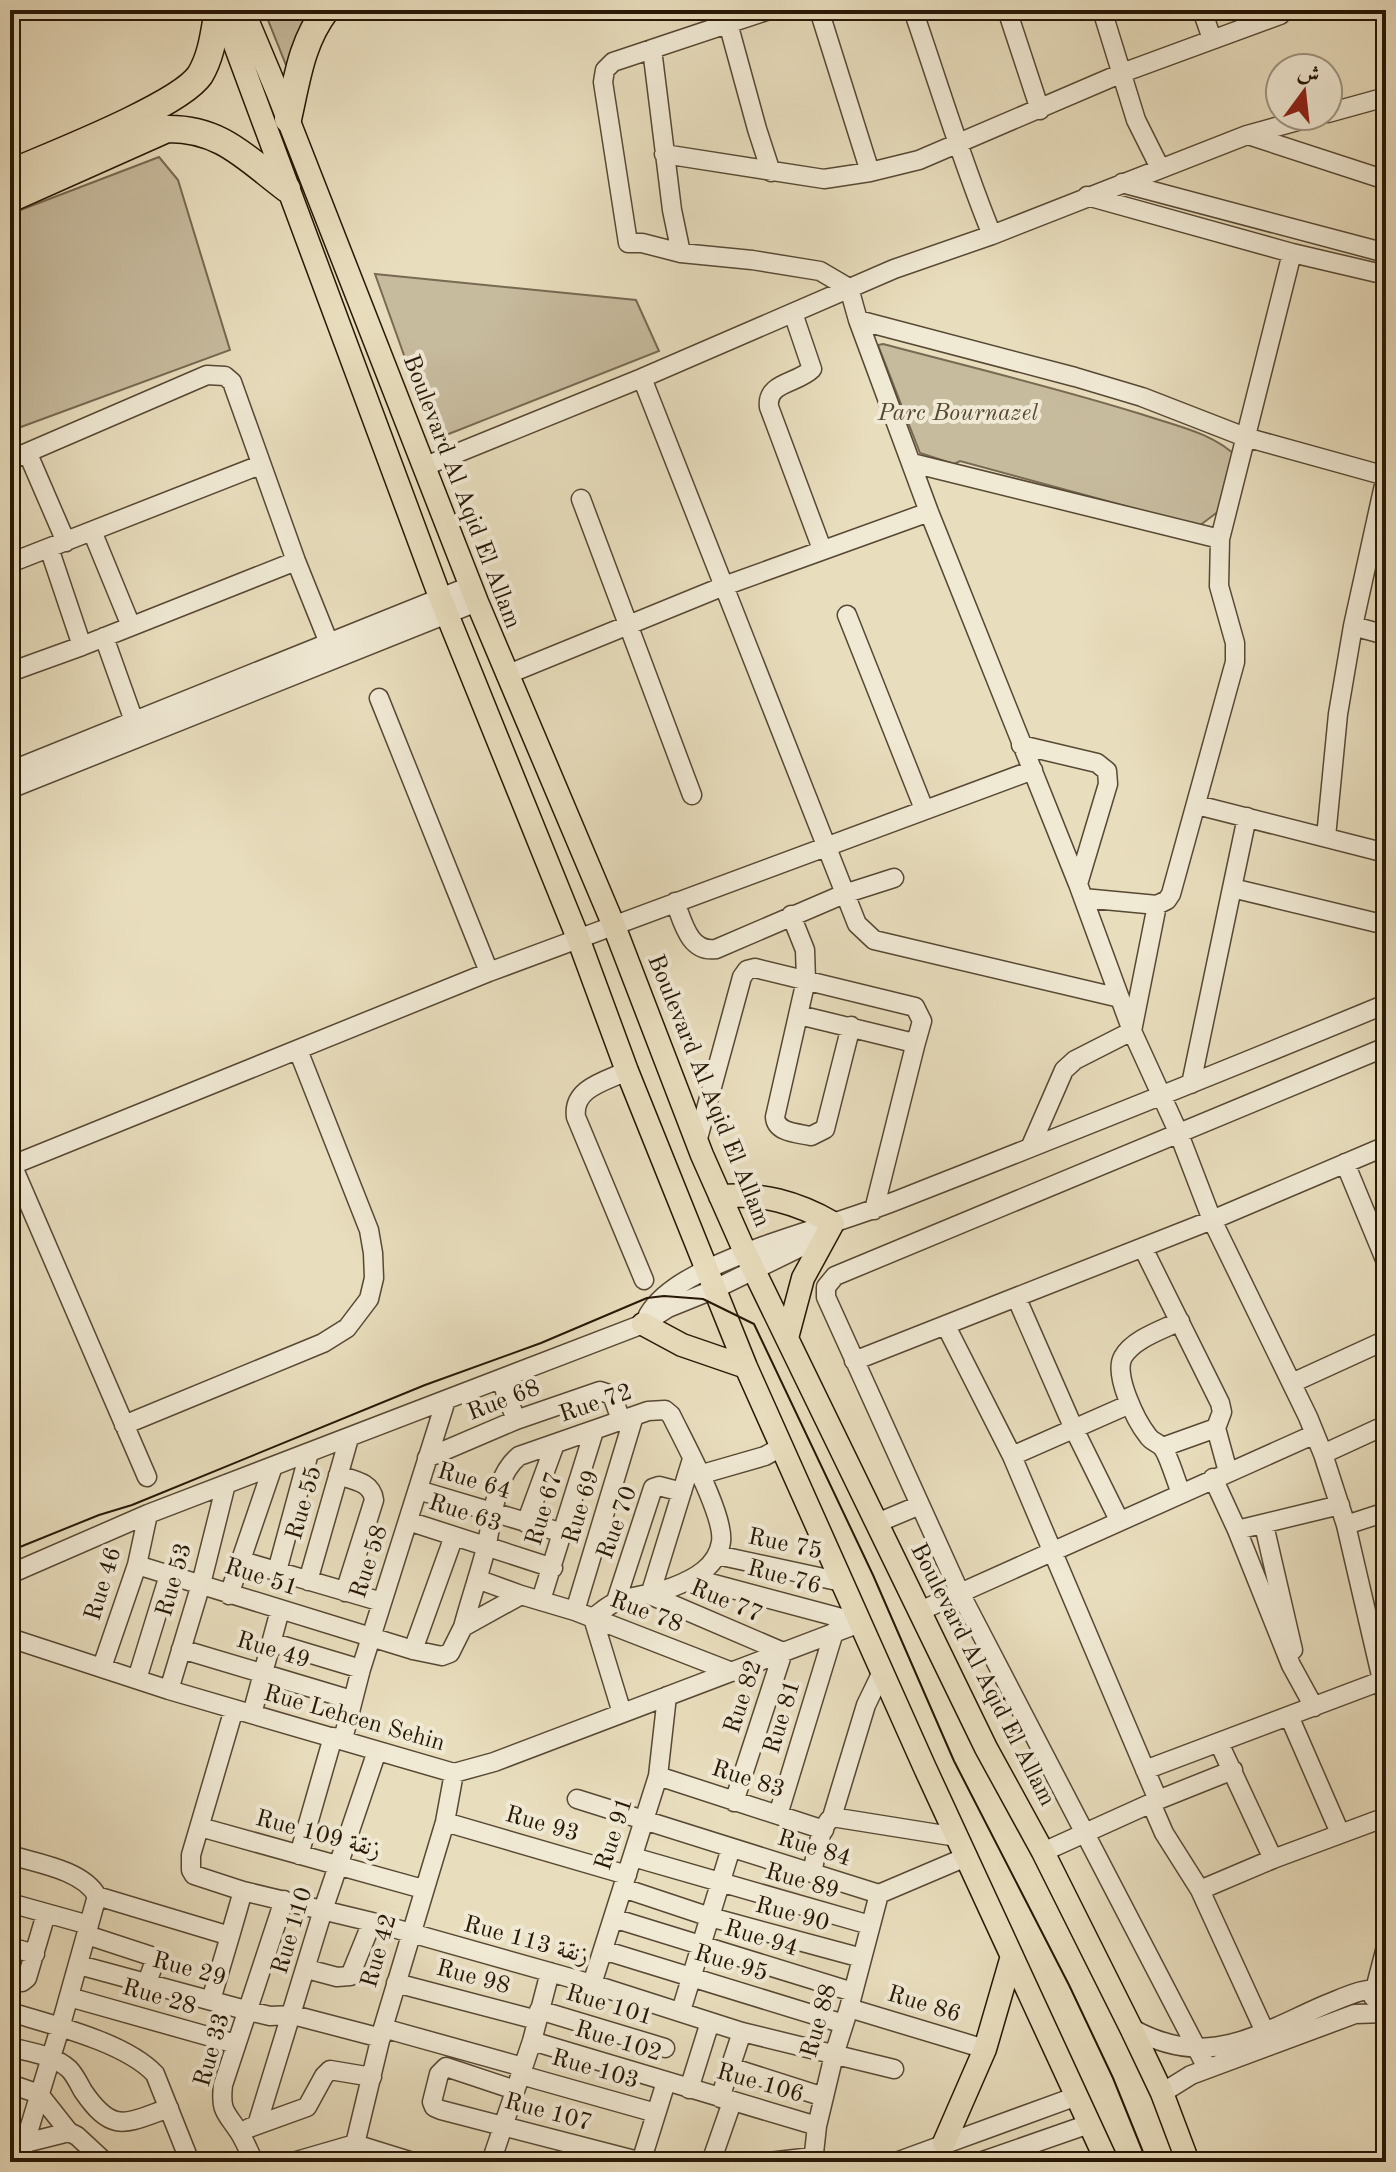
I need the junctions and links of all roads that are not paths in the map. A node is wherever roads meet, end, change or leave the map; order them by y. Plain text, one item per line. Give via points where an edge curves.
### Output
1 (220, 10) edge
2 (243, 10) edge
3 (326, 10) edge
4 (769, 10) edge
5 (819, 10) edge
6 (913, 10) edge
7 (1007, 10) edge
8 (1102, 10) edge
9 (1202, 10) edge
10 (1285, 10) edge
11 (728, 23) junction
12 (1212, 39) junction
13 (652, 49) junction
14 (1122, 73) junction
15 (1386, 97) edge
16 (1344, 109) edge
17 (1040, 110) junction
18 (288, 119) junction
19 (1264, 130) edge
20 (1247, 135) junction
21 (959, 141) junction
22 (664, 154) junction
23 (1160, 168) junction
24 (771, 172) junction
25 (870, 172) junction
26 (10, 173) edge
27 (1386, 180) edge
28 (1122, 183) junction
29 (287, 189) junction
30 (1087, 196) junction
31 (10, 199) edge
32 (992, 235) junction
33 (681, 253) junction
34 (1292, 253) junction
35 (1386, 253) edge
36 (1386, 275) edge
37 (849, 288) junction
38 (793, 313) junction
39 (858, 320) junction
40 (642, 378) junction
41 (1245, 437) junction
42 (28, 454) junction
43 (10, 460) edge
44 (912, 463) junction
45 (260, 465) junction
46 (423, 467) junction
47 (1386, 476) edge
48 (581, 499) dead end
49 (929, 512) junction
50 (92, 531) junction
51 (1220, 539) junction
52 (57, 545) junction
53 (822, 549) junction
54 (296, 561) junction
55 (10, 563) edge
56 (724, 586) junction
57 (473, 594) junction
58 (444, 605) junction
59 (847, 615) dead end
60 (131, 626) junction
61 (627, 626) junction
62 (1353, 626) junction
63 (1386, 635) edge
64 (104, 637) junction
65 (82, 646) junction
66 (332, 651) junction
67 (10, 672) edge
68 (506, 675) junction
69 (379, 698) dead end
70 (134, 721) junction
71 (1021, 745) junction
72 (1033, 770) junction
73 (10, 771) edge
74 (10, 789) edge
75 (692, 795) dead end
76 (1197, 805) junction
77 (924, 809) junction
78 (1247, 817) junction
79 (1326, 837) junction
80 (827, 845) junction
81 (1386, 853) edge
82 (894, 878) dead end
83 (1232, 888) junction
84 (1080, 891) junction
85 (844, 894) junction
86 (675, 902) junction
87 (1157, 905) junction
88 (791, 915) junction
89 (1386, 925) edge
90 (614, 926) junction
91 (578, 938) junction
92 (489, 972) junction
93 (806, 980) junction
94 (1120, 998) junction
95 (1386, 1004) edge
96 (799, 1015) junction
97 (851, 1026) junction
98 (1132, 1031) junction
99 (915, 1046) junction
100 (1386, 1047) edge
101 (298, 1050) junction
102 (627, 1071) junction
103 (1191, 1084) junction
104 (1161, 1095) junction
105 (1179, 1134) junction
106 (697, 1142) junction
107 (1386, 1146) edge
108 (1030, 1148) junction
109 (1345, 1163) junction
110 (11, 1164) edge
111 (720, 1196) junction
112 (874, 1210) junction
113 (1212, 1220) junction
114 (833, 1223) junction
115 (1143, 1248) junction
116 (750, 1260) junction
117 (1386, 1262) edge
118 (711, 1279) junction
119 (644, 1280) dead end
120 (1017, 1299) junction
121 (1180, 1321) junction
122 (643, 1324) junction
123 (946, 1326) junction
124 (787, 1338) junction
125 (1386, 1340) edge
126 (854, 1361) junction
127 (746, 1367) junction
128 (501, 1380) junction
129 (1292, 1383) junction
130 (446, 1400) junction
131 (1130, 1404) junction
132 (627, 1418) junction
133 (516, 1420) junction
134 (124, 1425) junction
135 (1386, 1425) edge
136 (1216, 1428) junction
137 (1074, 1429) junction
138 (594, 1431) junction
139 (1315, 1434) junction
140 (349, 1438) junction
141 (555, 1444) junction
142 (783, 1446) junction
143 (1163, 1447) junction
144 (309, 1453) junction
145 (1323, 1454) junction
146 (1012, 1456) junction
147 (427, 1458) junction
148 (273, 1466) junction
149 (696, 1467) junction
150 (338, 1475) junction
151 (1220, 1475) junction
152 (147, 1477) dead end
153 (226, 1484) junction
154 (418, 1490) junction
155 (682, 1492) junction
156 (1181, 1493) junction
157 (920, 1505) junction
158 (1340, 1505) junction
159 (1386, 1512) edge
160 (493, 1513) junction
161 (148, 1514) junction
162 (1119, 1520) junction
163 (408, 1521) junction
164 (526, 1523) junction
165 (877, 1523) junction
166 (1264, 1525) junction
167 (1346, 1525) junction
168 (1237, 1530) junction
169 (563, 1533) junction
170 (454, 1536) junction
171 (486, 1546) junction
172 (1053, 1549) junction
173 (717, 1555) junction
174 (242, 1561) junction
175 (137, 1565) junction
176 (553, 1568) junction
177 (277, 1571) junction
178 (10, 1574) edge
179 (169, 1575) junction
180 (477, 1579) junction
181 (695, 1579) junction
182 (308, 1581) junction
183 (842, 1582) junction
184 (201, 1584) junction
185 (345, 1592) junction
186 (960, 1593) junction
187 (229, 1595) junction
188 (521, 1595) junction
189 (650, 1595) junction
190 (541, 1600) junction
191 (616, 1601) junction
192 (382, 1602) junction
193 (280, 1610) junction
194 (575, 1611) junction
195 (920, 1611) junction
196 (593, 1618) junction
197 (860, 1623) junction
198 (463, 1627) junction
199 (834, 1632) junction
200 (371, 1637) junction
201 (10, 1638) edge
202 (271, 1642) junction
203 (181, 1649) junction
204 (413, 1650) junction
205 (783, 1652) junction
206 (1291, 1665) junction
207 (102, 1667) junction
208 (361, 1669) junction
209 (732, 1672) junction
210 (882, 1672) junction
211 (263, 1673) junction
212 (137, 1679) junction
213 (1384, 1689) edge
214 (169, 1690) junction
215 (667, 1696) junction
216 (352, 1700) junction
217 (1314, 1707) junction
218 (234, 1709) junction
219 (622, 1713) junction
220 (252, 1714) junction
221 (1289, 1716) junction
222 (338, 1738) junction
223 (1219, 1743) junction
224 (377, 1751) junction
225 (1145, 1770) junction
226 (1233, 1770) junction
227 (454, 1773) junction
228 (658, 1776) junction
229 (577, 1799) dead end
230 (734, 1802) junction
231 (1154, 1802) junction
232 (778, 1815) junction
233 (1386, 1817) edge
234 (644, 1821) junction
235 (831, 1821) junction
236 (445, 1822) junction
237 (200, 1827) junction
238 (1085, 1833) junction
239 (1340, 1833) junction
240 (961, 1847) junction
241 (731, 1848) junction
242 (1043, 1852) junction
243 (10, 1855) edge
244 (299, 1855) junction
245 (1273, 1859) junction
246 (338, 1866) junction
247 (628, 1873) junction
248 (812, 1873) junction
249 (720, 1884) junction
250 (423, 1889) junction
251 (1200, 1890) junction
252 (243, 1891) junction
253 (879, 1894) junction
254 (97, 1896) junction
255 (284, 1900) junction
256 (10, 1903) edge
257 (323, 1910) junction
258 (46, 1914) junction
259 (710, 1917) junction
260 (613, 1918) junction
261 (372, 1922) junction
262 (870, 1925) junction
263 (88, 1930) junction
264 (410, 1934) junction
265 (230, 1936) junction
266 (701, 1946) junction
267 (10, 1947) edge
268 (1386, 1947) edge
269 (603, 1950) junction
270 (35, 1954) junction
271 (1012, 1956) junction
272 (862, 1958) junction
273 (79, 1965) junction
274 (307, 1969) junction
275 (550, 1972) junction
276 (692, 1977) junction
277 (10, 1981) edge
278 (147, 1983) junction
279 (396, 1983) junction
280 (592, 1984) junction
281 (1380, 1988) edge
282 (69, 1997) junction
283 (211, 2000) junction
284 (849, 2008) junction
285 (249, 2011) junction
286 (681, 2011) junction
287 (10, 2012) edge
288 (1379, 2012) edge
289 (293, 2015) junction
290 (538, 2015) junction
291 (710, 2022) junction
292 (60, 2028) junction
293 (1131, 2028) junction
294 (742, 2032) junction
295 (382, 2033) junction
296 (1268, 2038) junction
297 (532, 2041) junction
298 (236, 2044) junction
299 (10, 2047) edge
300 (665, 2048) dead end
301 (985, 2049) junction
302 (1199, 2050) junction
303 (834, 2055) junction
304 (486, 2056) junction
305 (51, 2058) junction
306 (730, 2067) junction
307 (1207, 2068) junction
308 (894, 2069) dead end
309 (372, 2077) junction
310 (519, 2077) junction
311 (479, 2078) junction
312 (666, 2082) junction
313 (10, 2084) edge
314 (689, 2089) junction
315 (1162, 2093) junction
316 (39, 2094) junction
317 (1077, 2096) junction
318 (824, 2097) junction
319 (726, 2100) junction
320 (169, 2108) junction
321 (656, 2113) junction
322 (10, 2123) edge
323 (1089, 2124) junction
324 (502, 2125) junction
325 (817, 2126) junction
326 (248, 2128) junction
327 (69, 2132) junction
328 (27, 2136) junction
329 (944, 2143) junction
330 (355, 2144) junction
331 (10, 2159) edge
332 (813, 2160) edge
333 (188, 2161) edge
334 (634, 2161) edge
335 (19, 2162) edge
336 (105, 2162) edge
337 (254, 2162) edge
338 (293, 2162) edge
339 (413, 2162) edge
340 (491, 2162) edge
341 (711, 2162) edge
342 (769, 2162) edge
343 (896, 2162) edge
344 (980, 2162) edge
345 (1107, 2162) edge
346 (1188, 2162) edge

1 - 26 highway via 199,77 178,94
1 - 29 main road
2 - 18 main road, Boulevard Al Aqid El Allam
3 - 18 highway via 301,55
4 - 11 street
5 - 25 street
6 - 21 street
7 - 17 street
8 - 14 street
9 - 12 street
10 - 12 street
11 - 13 street
11 - 24 street
12 - 14 street
13 - 22 street
13 - 33 street via 613,62 603,82 628,243
14 - 17 street
14 - 23 street via 1136,120
15 - 16 street
17 - 21 street
18 - 46 main road, Boulevard Al Aqid El Allam
19 - 20 street
20 - 23 street
20 - 27 street
21 - 25 street via 919,160
21 - 32 street
22 - 24 street
22 - 33 street
23 - 28 street
24 - 25 street via 824,179
28 - 30 street
28 - 35 street
29 - 31 highway via 218,137 191,128 167,129
29 - 58 main road
30 - 32 street
30 - 34 street
32 - 37 street
33 - 37 street via 820,271
34 - 36 street
34 - 41 street
37 - 38 street
37 - 39 street
38 - 40 street
38 - 53 street via 812,369 772,390 769,407
39 - 41 street via 1142,397
39 - 44 street
40 - 46 street
40 - 56 street
41 - 47 street
41 - 51 street
42 - 43 street
42 - 45 street via 216,374 232,382
42 - 52 street
44 - 49 street
44 - 51 street
45 - 50 street
45 - 54 street
46 - 57 main road, Boulevard Al Aqid El Allam
47 - 62 street
48 - 61 street
49 - 53 street
49 - 71 street
50 - 52 street
50 - 60 street
51 - 76 street via 1219,586 1235,662
52 - 55 street
52 - 65 street
53 - 56 street
54 - 60 street
54 - 66 street
56 - 61 street
56 - 80 street
57 - 58 street
57 - 68 main road, Boulevard Al Aqid El Allam
58 - 66 street
58 - 91 main road
59 - 77 street
60 - 64 street
61 - 68 street
61 - 75 street
62 - 63 street
62 - 79 street
64 - 65 street
64 - 70 street
65 - 67 street
66 - 70 street
66 - 74 street
68 - 90 main road, Boulevard Al Aqid El Allam
69 - 92 street
70 - 73 street
71 - 72 street
71 - 84 street via 1097,763 1107,771
72 - 77 street
72 - 84 street
76 - 78 street
76 - 87 street via 1171,894
77 - 80 street
78 - 79 street
78 - 83 street
79 - 81 street
80 - 85 street
80 - 86 street
82 - 85 street
83 - 89 street
83 - 103 street
84 - 87 street
84 - 94 street
85 - 88 street
85 - 94 street via 857,924 874,940
86 - 88 street via 692,942 707,950
86 - 90 street
87 - 98 street
88 - 93 street via 805,950
90 - 91 street
90 - 106 main road, Boulevard Al Aqid El Allam
91 - 92 street
91 - 102 main road
92 - 101 street
93 - 96 street
93 - 99 street via 915,1007 922,1021
93 - 106 street via 755,968 742,977
94 - 98 street
95 - 103 street
96 - 97 street
96 - 97 street via 775,1124 811,1136 825,1129
97 - 99 street
98 - 104 street
98 - 108 street via 1064,1070
99 - 112 street
100 - 105 street
101 - 110 street
101 - 134 street via 369,1230 374,1278 369,1299 347,1328 323,1343
102 - 118 main road
102 - 119 street via 583,1092 575,1108
103 - 104 street
104 - 105 street
104 - 108 street
105 - 113 street
105 - 126 street via 835,1276 826,1297
106 - 111 main road, Boulevard Al Aqid El Allam
107 - 109 street
108 - 112 street
109 - 113 street
109 - 117 street
110 - 134 street
111 - 114 main road via 790,1202
111 - 116 main road, Boulevard Al Aqid El Allam
112 - 114 street
113 - 115 street
113 - 129 street
114 - 116 street via 783,1237
114 - 124 main road via 803,1278
115 - 120 street
115 - 121 street
116 - 118 street
116 - 124 main road, Boulevard Al Aqid El Allam
118 - 122 street
118 - 127 main road
120 - 123 street
120 - 137 street
121 - 131 street via 1132,1345 1122,1357 1119,1369
121 - 136 street via 1220,1403
122 - 127 main road via 693,1350
122 - 128 street
123 - 126 street
123 - 146 street
124 - 165 main road, Boulevard Al Aqid El Allam
125 - 129 street
126 - 157 street
127 - 142 main road
128 - 130 street
128 - 133 street
129 - 139 street
130 - 140 street
130 - 147 street, Rue 58
131 - 137 street
131 - 143 street via 1146,1434
132 - 133 street, Rue 68 via 612,1395 600,1391
132 - 138 street, Rue 72
132 - 149 street, Rue 72 via 665,1410
132 - 194 street, Rue 69
133 - 147 street, Rue 68
134 - 152 street
135 - 145 street
136 - 143 street
136 - 151 street
137 - 146 street
137 - 162 street
138 - 141 street, Rue 72
138 - 169 street, Rue 67
139 - 145 street
139 - 151 street
140 - 144 street
140 - 150 street, Rue 55
141 - 160 street, Rue 72 via 510,1463
141 - 164 street
142 - 149 street via 765,1456
142 - 183 main road
143 - 156 street
144 - 148 street
144 - 177 street
145 - 158 street
146 - 172 street
147 - 154 street, Rue 58
148 - 153 street
148 - 174 street
149 - 155 street
149 - 173 street via 721,1531
150 - 182 street, Rue 55
150 - 185 street via 368,1486 374,1500
151 - 156 street
151 - 168 street
153 - 161 street
153 - 184 street, Rue 53
154 - 160 street, Rue 64
154 - 163 street, Rue 58
155 - 189 street
155 - 191 street, Rue 70 via 653,1488
156 - 162 street
157 - 165 street
157 - 186 street
158 - 166 street
158 - 167 street
159 - 167 street
160 - 164 street, Rue 64
160 - 171 street
161 - 175 street, Rue 46
161 - 178 street
162 - 172 street
163 - 170 street, Rue 63
163 - 192 street, Rue 58
164 - 169 street, Rue 64
165 - 195 main road, Boulevard Al Aqid El Allam
166 - 168 street
166 - 206 street via 1291,1635
167 - 213 street
168 - 206 street
169 - 176 street, Rue 67
170 - 171 street, Rue 63
170 - 204 street
171 - 176 street, Rue 63
171 - 180 street
172 - 186 street
172 - 225 street
173 - 181 street
173 - 183 street, Rue 75
174 - 177 street
174 - 187 street
175 - 179 street, Rue 51
175 - 207 street, Rue 46
176 - 190 street, Rue 67
177 - 182 street
179 - 184 street, Rue 51
179 - 212 street
180 - 188 street, Rue 78
180 - 198 street
181 - 189 street
181 - 197 street, Rue 76
182 - 185 street
183 - 197 main road
184 - 187 street, Rue 51
184 - 203 street, Rue 53
185 - 192 street
186 - 195 street
186 - 238 street
187 - 193 street, Rue 51
188 - 190 street, Rue 78
188 - 198 street
189 - 191 street
189 - 205 street, Rue 77
190 - 194 street, Rue 78
191 - 196 street
192 - 200 street, Rue 58
193 - 200 street, Rue 51
193 - 202 street
194 - 196 street, Rue 78
195 - 242 main road, Boulevard Al Aqid El Allam
196 - 209 street, Rue 78
196 - 219 street
197 - 199 street, Rue Lehcen Sehin
197 - 210 main road
198 - 204 street, Rue 51 via 447,1656
199 - 205 street, Rue Lehcen Sehin
199 - 232 street, Rue 81
200 - 204 street, Rue 51
200 - 208 street, Rue 58
201 - 207 street, Rue Lehcen Sehin
202 - 208 street
202 - 211 street
203 - 211 street, Rue 49
203 - 214 street, Rue 53
205 - 209 street, Rue Lehcen Sehin
205 - 230 street, Rue 82
206 - 217 street
207 - 212 street, Rue Lehcen Sehin
208 - 216 street, Rue 58
209 - 215 street, Rue Lehcen Sehin
210 - 235 street via 866,1705
210 - 240 main road
211 - 216 street, Rue 49
211 - 220 street
212 - 214 street, Rue Lehcen Sehin
213 - 217 street
214 - 218 street, Rue Lehcen Sehin
215 - 219 street, Rue Lehcen Sehin
215 - 228 street, Rue 91
216 - 222 street, Rue 58
217 - 221 street
218 - 220 street, Rue Lehcen Sehin
218 - 237 street
219 - 227 street, Rue Lehcen Sehin
220 - 222 street, Rue Lehcen Sehin
221 - 223 street
221 - 239 street
222 - 224 street, Rue Lehcen Sehin
222 - 244 street, Rue 58
223 - 225 street
223 - 226 street
224 - 227 street, Rue Lehcen Sehin
224 - 246 street, Rue 110
225 - 231 street
226 - 231 street
226 - 245 street
227 - 236 street, Rue 42
228 - 230 street, Rue 83
228 - 234 street, Rue 91
229 - 234 street, Rue 84
230 - 232 street, Rue 83
231 - 238 street
231 - 251 street via 1164,1833
232 - 235 street, Rue 83
233 - 239 street
234 - 241 street, Rue 84
234 - 247 street, Rue 91
235 - 240 street, Rue 83
235 - 248 street
236 - 247 street, Rue 93
236 - 250 street, Rue 42
237 - 244 street, Rue 109 زنقة
237 - 252 street, Rue 113 زنقة via 191,1855 194,1875
238 - 242 street
238 - 302 street
239 - 245 street
240 - 253 street
240 - 271 main road
241 - 248 street, Rue 84
241 - 249 street
242 - 293 main road, Boulevard Al Aqid El Allam
243 - 254 street via 66,1873
244 - 246 street, Rue 109 زنقة
245 - 251 street
246 - 250 street, Rue 109 زنقة
246 - 257 street, Rue 110
247 - 249 street, Rue 89
247 - 259 street, Rue 90
247 - 260 street, Rue 91
248 - 253 street, Rue 84
249 - 259 street
249 - 262 street, Rue 89
250 - 264 street, Rue 42
251 - 296 street
252 - 255 street, Rue 113 زنقة
252 - 265 street
253 - 262 street, Rue 88
254 - 263 street
254 - 265 street
255 - 257 street, Rue 113 زنقة
255 - 285 street, Rue 33
256 - 258 street
257 - 261 street, Rue 113 زنقة
257 - 274 street, Rue 110
258 - 263 street
258 - 270 street
259 - 266 street
259 - 272 street, Rue 90
260 - 266 street, Rue 94
260 - 269 street, Rue 91
261 - 264 street, Rue 113 زنقة
261 - 274 street via 350,1976
262 - 272 street, Rue 88
263 - 273 street
263 - 278 street via 151,1956 155,1960
264 - 275 street, Rue 113 زنقة
264 - 279 street, Rue 42
265 - 283 street
266 - 276 street
266 - 284 street, Rue 94
267 - 270 street
268 - 281 street
269 - 276 street, Rue 95
269 - 280 street, Rue 91
270 - 277 street via 25,1980
271 - 301 main road
271 - 317 main road
272 - 284 street, Rue 88
273 - 278 street, Rue 29
273 - 282 street
274 - 289 street, Rue 110
275 - 280 street, Rue 113 زنقة
275 - 290 street
276 - 284 street, Rue 95
276 - 286 street
278 - 283 street, Rue 29
279 - 290 street, Rue 98
279 - 295 street, Rue 42
280 - 286 street, Rue 113 زنقة
281 - 288 street
281 - 296 street via 1357,1991
282 - 292 street
282 - 298 street, Rue 28
283 - 285 street, Rue 29
284 - 301 street, Rue 86
284 - 303 street, Rue 88
285 - 289 street, Rue 29
285 - 298 street, Rue 33
286 - 291 street, Rue 113 زنقة
287 - 292 street
288 - 296 street
289 - 295 street, Rue 29
289 - 326 street, Rue 110
290 - 297 street
290 - 300 street, Rue 101
291 - 294 street, Rue 113 زنقة
291 - 314 street
292 - 305 street
292 - 320 street via 144,2062
293 - 302 street via 1164,2044
293 - 315 main road, Boulevard Al Aqid El Allam
294 - 303 street, Rue 113 زنقة
294 - 306 street
295 - 304 street, Rue 29
295 - 309 street, Rue 42
296 - 302 street
296 - 307 street
297 - 310 street
297 - 312 street, Rue 102
298 - 326 street, Rue 33 via 222,2098 225,2115
299 - 305 street
301 - 329 main road
302 - 307 street
303 - 308 street, Rue 113 زنقة
303 - 318 street, Rue 88
304 - 310 street, Rue 29
304 - 311 street
305 - 316 street
305 - 320 street via 72,2072 97,2109 113,2121 127,2123
306 - 318 street
306 - 319 street
307 - 315 street
309 - 326 street via 330,2070 307,2107
309 - 330 street, Rue 42
310 - 311 street
310 - 321 street, Rue 103
310 - 324 street
311 - 324 street, Rue 107 via 446,2067 439,2074 434,2107
312 - 314 street, Rue 102
312 - 321 street
313 - 316 street
314 - 319 street, Rue 106
315 - 346 main road, Boulevard Al Aqid El Allam
316 - 327 street
316 - 328 street
317 - 323 main road
317 - 329 street
318 - 325 street, Rue 88
319 - 325 street, Rue 106
319 - 341 street
320 - 333 street
321 - 334 street
322 - 328 street
323 - 344 street
323 - 345 main road
324 - 334 street, Rue 107
324 - 340 street
325 - 332 street, Rue 88
326 - 337 street, Rue 33
327 - 328 street
327 - 336 street
328 - 335 street
329 - 343 street
330 - 338 street
330 - 339 street
331 - 335 street
332 - 342 street

